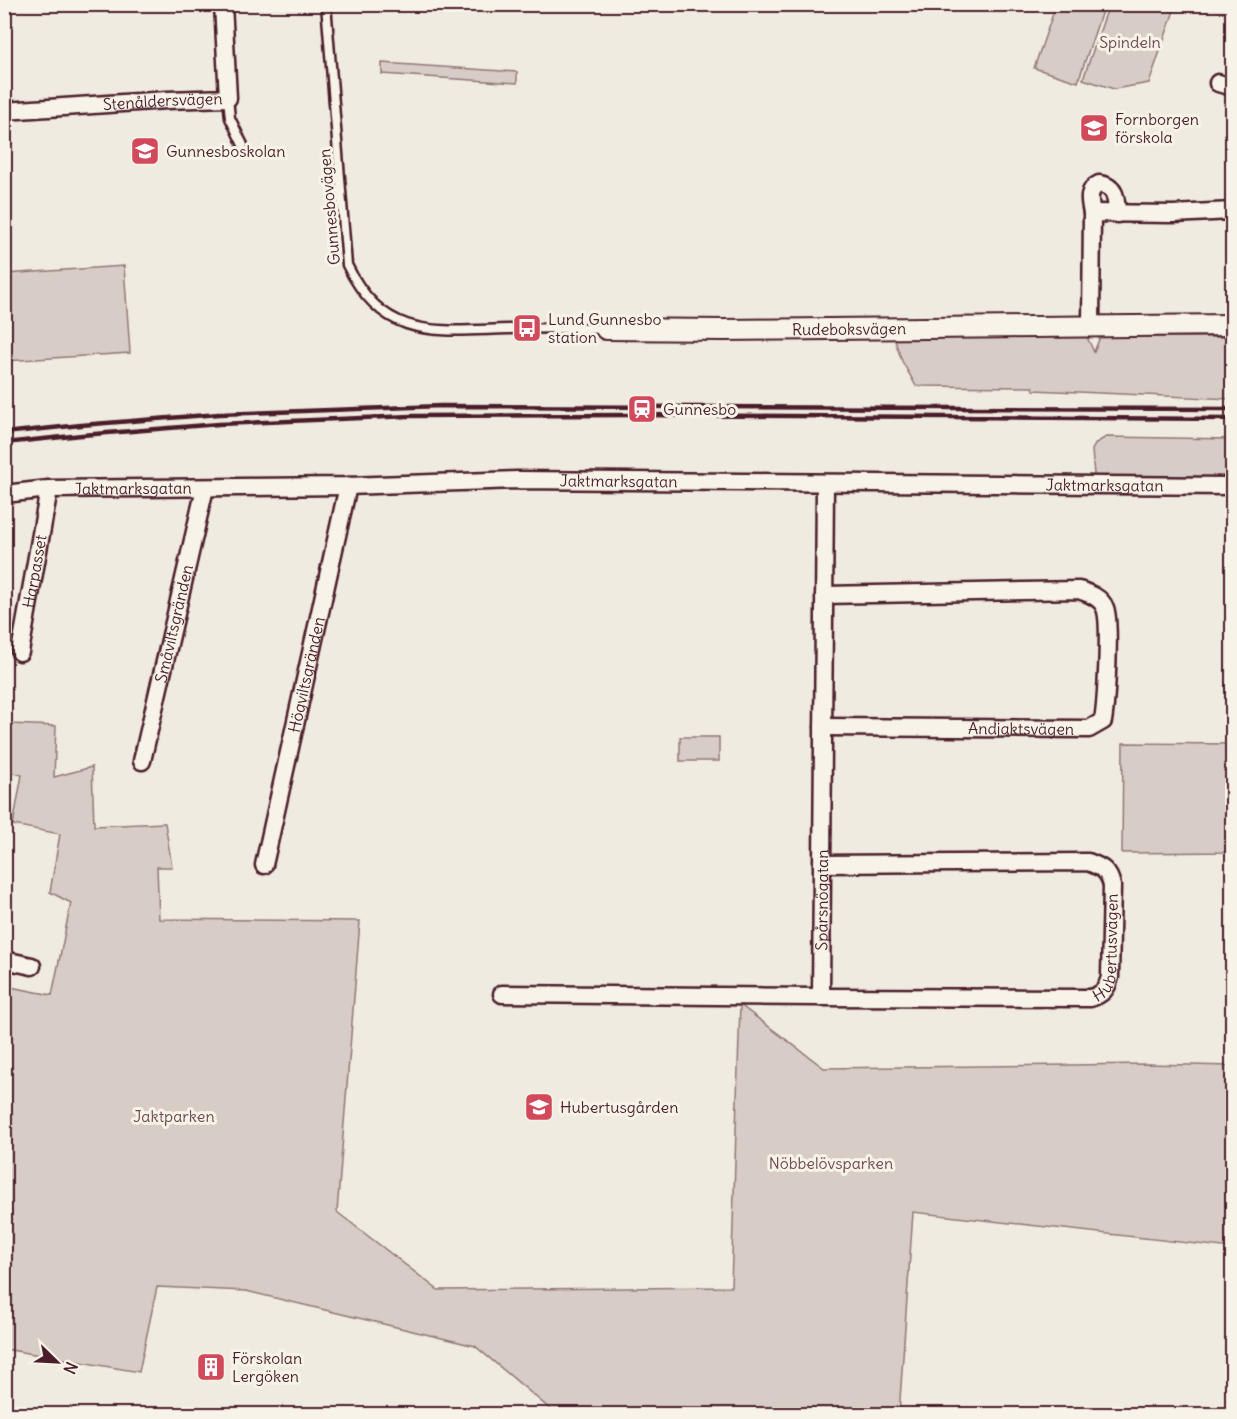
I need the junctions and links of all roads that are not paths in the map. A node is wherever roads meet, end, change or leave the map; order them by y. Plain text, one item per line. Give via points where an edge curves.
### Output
1 (223, 4) edge
2 (326, 4) edge
3 (228, 98) junction
4 (4, 111) edge
5 (243, 145) dead end
6 (1233, 212) edge
7 (1092, 213) junction
8 (1117, 214) junction
9 (1233, 325) edge
10 (1091, 327) junction
11 (606, 329) joint
12 (825, 484) junction
13 (348, 486) junction
14 (1233, 486) edge
15 (205, 488) junction
16 (49, 489) junction
17 (4, 494) edge
18 (824, 595) junction
19 (20, 652) dead end
20 (823, 727) junction
21 (142, 761) dead end
22 (822, 864) junction
23 (264, 865) dead end
24 (4, 960) edge
25 (32, 966) dead end
26 (502, 994) dead end
27 (821, 997) junction

1 - 3 street, Stenåldersvägen
2 - 11 lane, Gunnesbovägen via 346,265 360,290 400,323 438,331
3 - 4 street, Stenåldersvägen
3 - 5 lane via 230,118
6 - 8 street
7 - 8 street
7 - 8 street via 1090,191 1098,184 1115,194
7 - 10 street
9 - 10 street, Rudeboksvägen
10 - 11 street, Rudeboksvägen
12 - 13 street, Jaktmarksgatan via 518,480
12 - 14 street, Jaktmarksgatan
12 - 18 street, Spårsnögatan
13 - 15 street, Jaktmarksgatan
13 - 23 street, Högviltsgränden
15 - 16 street, Jaktmarksgatan
15 - 21 street, Småviltsgränden
16 - 17 street, Jaktmarksgatan
16 - 19 street, Harpasset
18 - 20 street, Spårsnögatan
18 - 20 street, Andjaktsvägen via 1079,590 1091,594 1105,608 1108,633 1102,721 1089,729
20 - 22 street, Spårsnögatan
22 - 27 street, Spårsnögatan
22 - 27 street, Hubertusvägen via 1088,861 1102,866 1110,876 1112,907 1110,977 1108,986 1097,996
24 - 25 street
26 - 27 street

